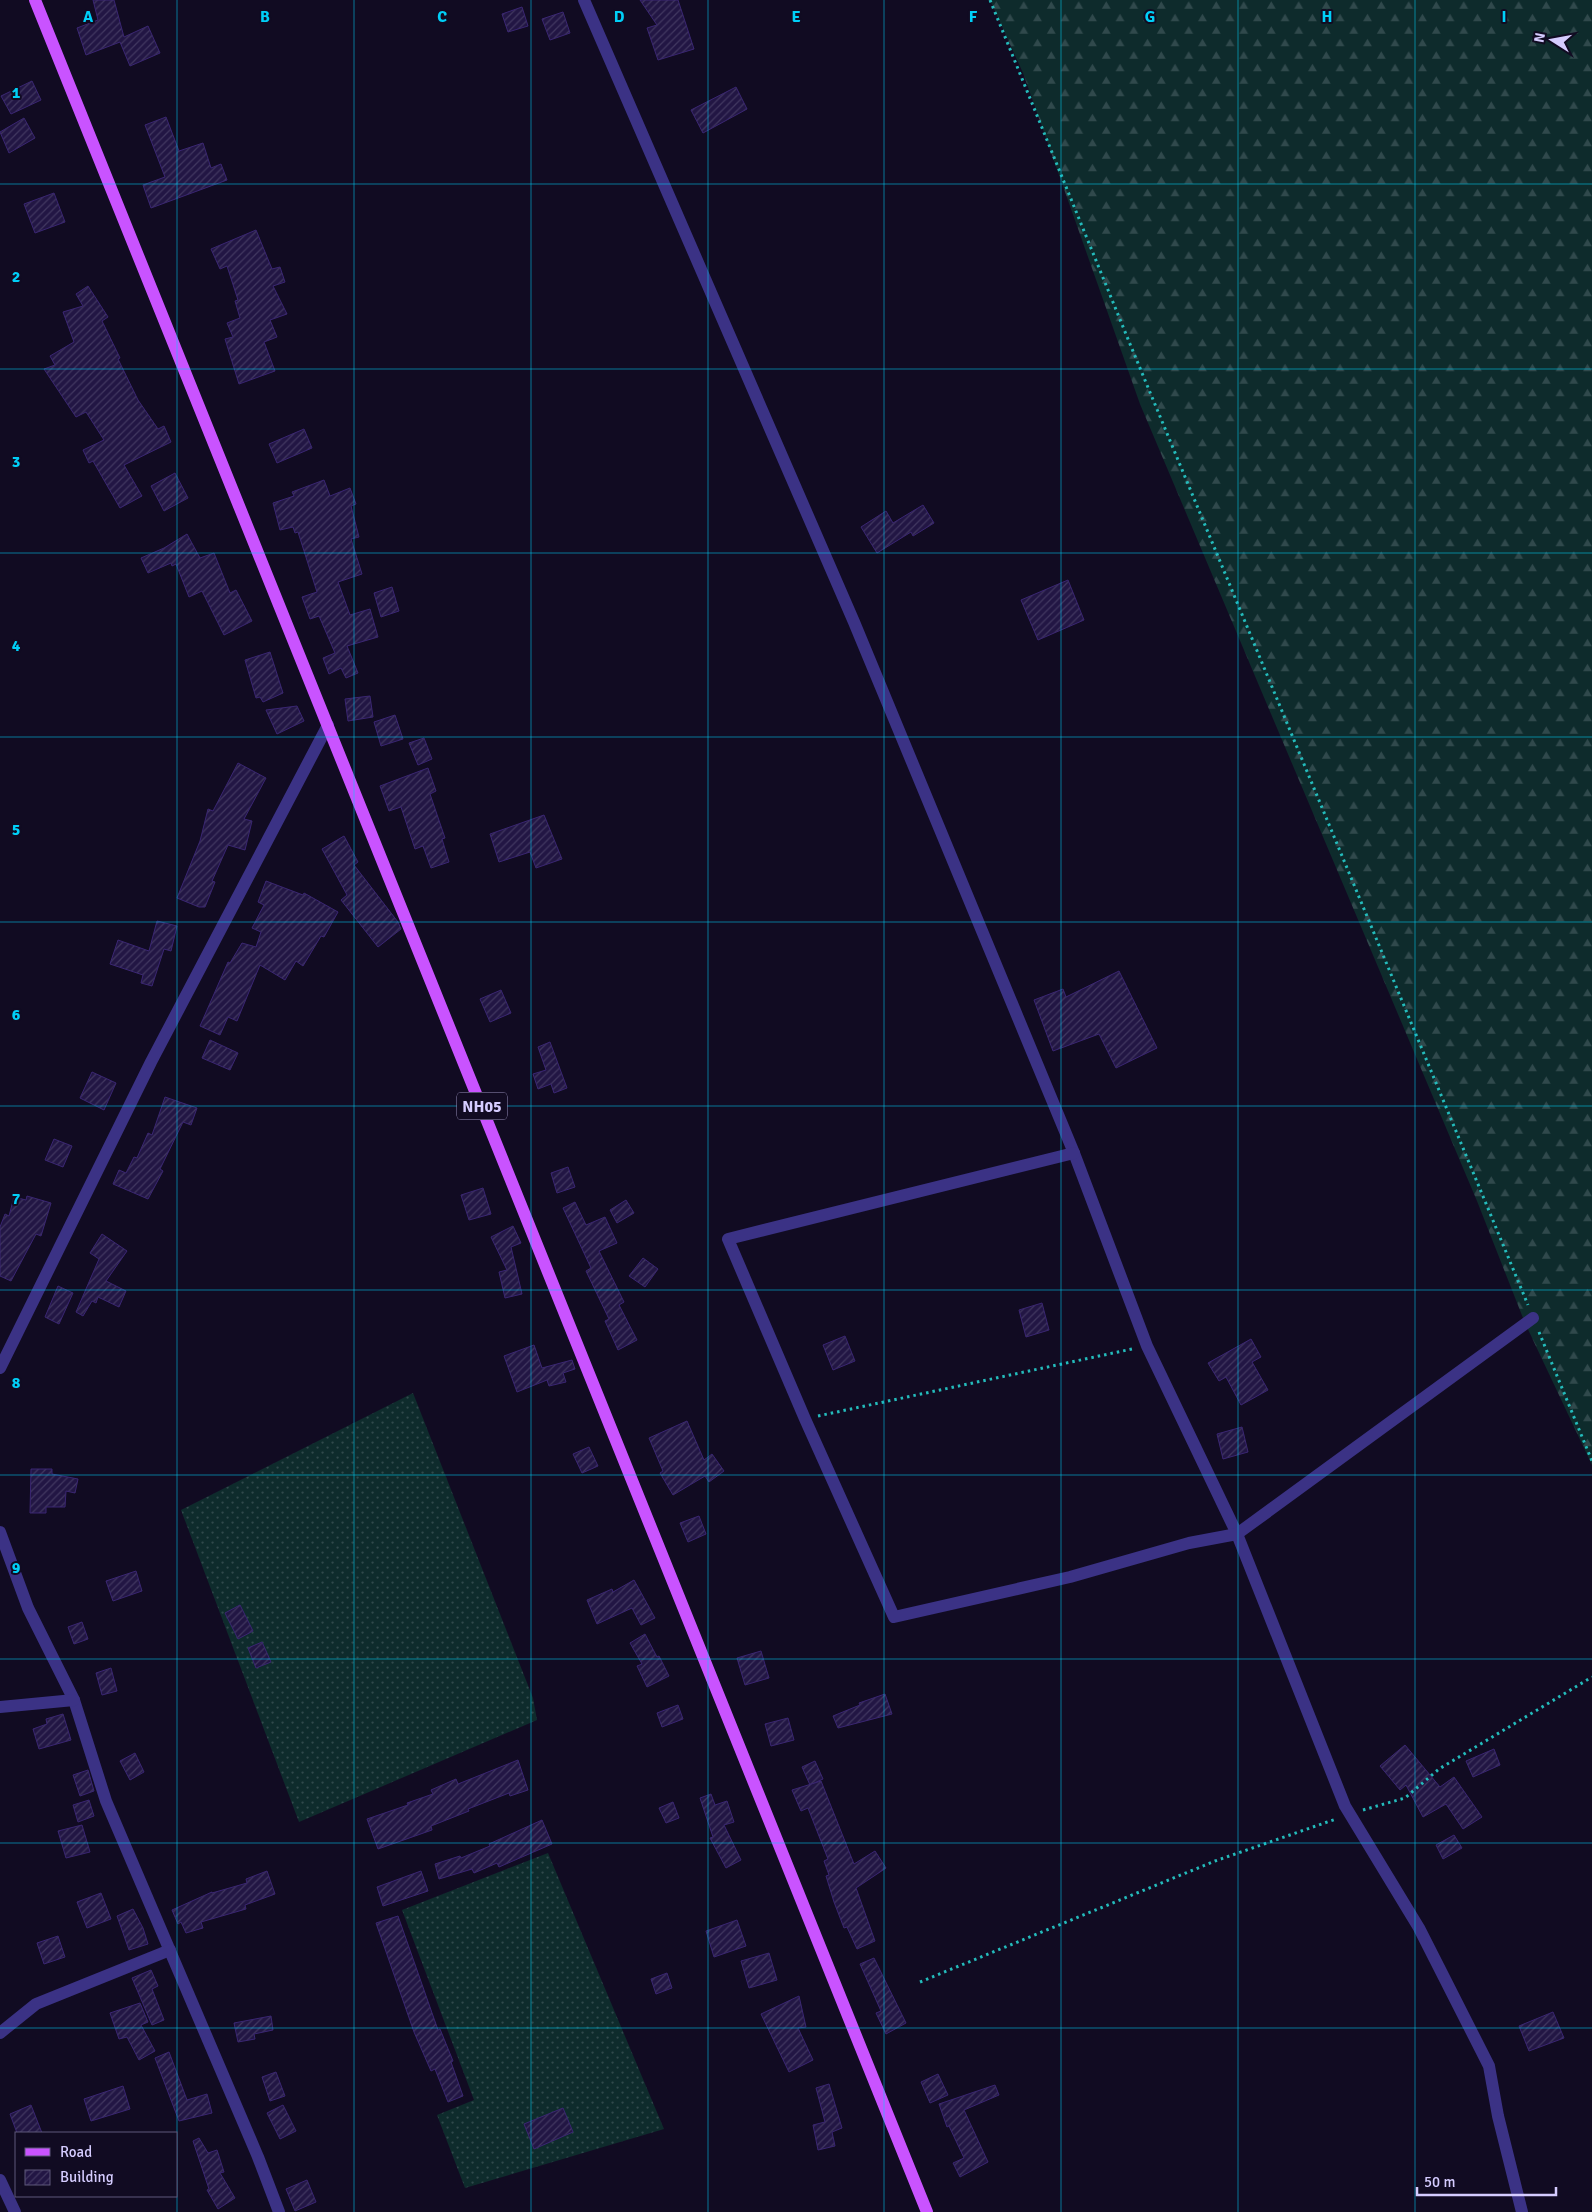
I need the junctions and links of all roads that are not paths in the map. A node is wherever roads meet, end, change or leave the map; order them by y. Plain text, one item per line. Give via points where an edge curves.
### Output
1 (35, 0) edge
2 (584, 0) edge
3 (328, 725) junction
4 (1074, 1152) junction
5 (1533, 1318) road end
6 (0, 1368) edge
7 (0, 1532) edge
8 (1237, 1534) junction
9 (74, 1700) junction
10 (0, 1708) edge
11 (170, 1950) junction
12 (0, 2033) edge
13 (0, 2180) edge
14 (15, 2212) edge
15 (279, 2212) edge
16 (927, 2212) edge
17 (1522, 2212) edge

1 - 3 main road, NH05
2 - 4 street via 854,622
3 - 6 street via 151,1062
3 - 16 main road, NH05
4 - 8 street via 1147,1346
4 - 8 street via 728,1239 894,1617 1070,1577 1190,1543
5 - 8 street
7 - 9 street via 28,1608
8 - 17 street via 1345,1806 1419,1928 1489,2066
9 - 10 street
9 - 11 street via 106,1801
11 - 12 street via 36,2004
11 - 15 street
13 - 14 street

